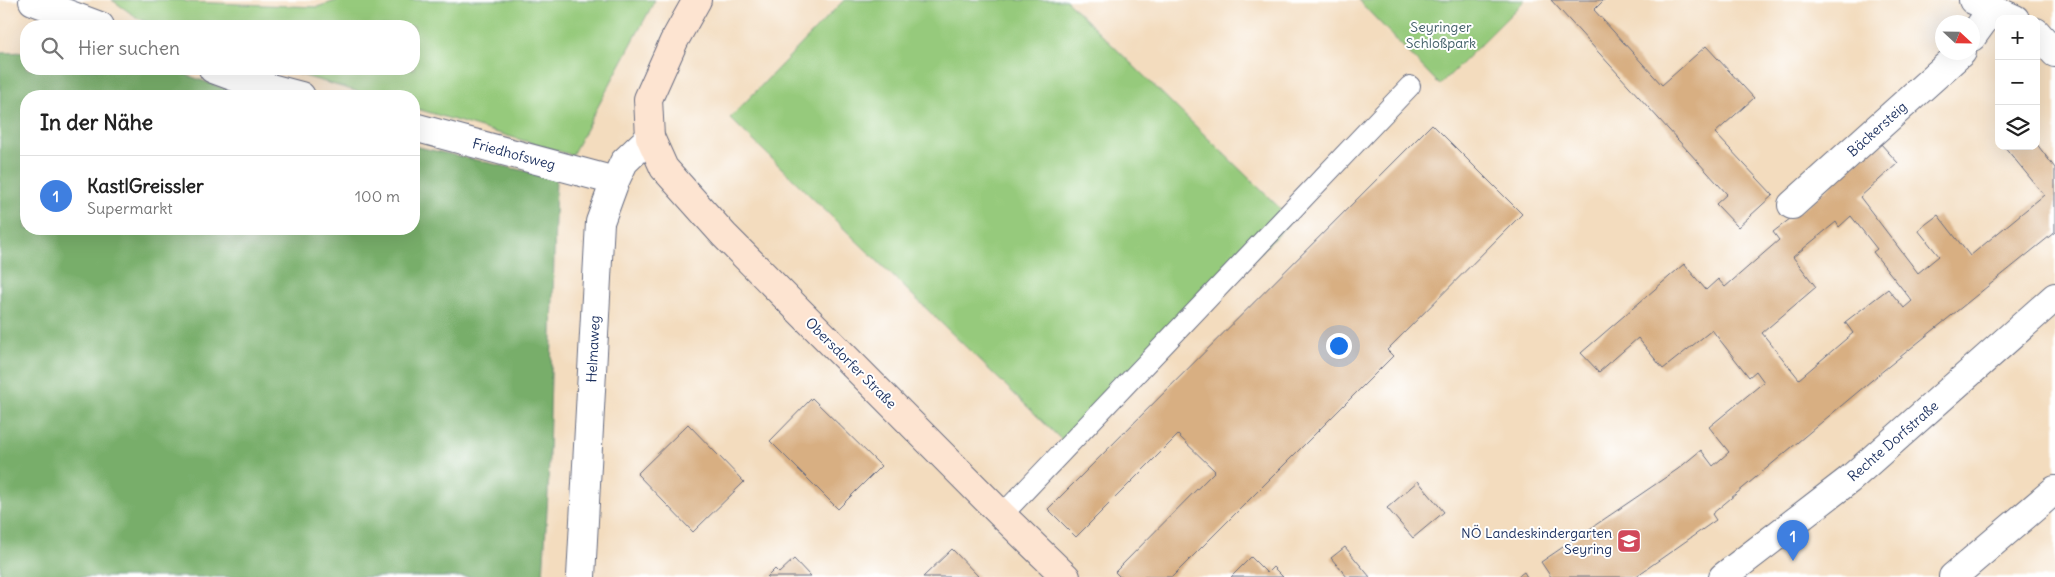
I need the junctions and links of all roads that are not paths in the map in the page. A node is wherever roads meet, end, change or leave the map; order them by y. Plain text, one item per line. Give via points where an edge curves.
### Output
1 (697, 0) edge
2 (33, 1) edge
3 (1994, 9) edge
4 (84, 20) edge
5 (1980, 27) edge
6 (2040, 36) edge
7 (2055, 53) edge
8 (1953, 60) edge
9 (229, 75) edge
10 (1410, 86) dead end
11 (278, 90) edge
12 (420, 129) edge
13 (650, 137) junction
14 (615, 181) junction
15 (1792, 206) dead end
16 (2055, 297) edge
17 (2055, 490) edge
18 (1002, 515) junction
19 (581, 577) edge
20 (1066, 577) edge
21 (1723, 577) edge
22 (1953, 577) edge

1 - 13 street via 648,98
2 - 4 street
3 - 5 street
6 - 7 street
8 - 15 street, Bäckersteig
9 - 11 street
10 - 18 lane
12 - 14 street, Friedhofsweg
13 - 14 street, Helmaweg via 624,162
13 - 18 street, Obersdorfer Straße via 664,168 724,235
14 - 19 street, Helmaweg via 600,222
16 - 21 street, Rechte Dorfstraße via 1849,480
17 - 22 street
18 - 20 street, Obersdorfer Straße

